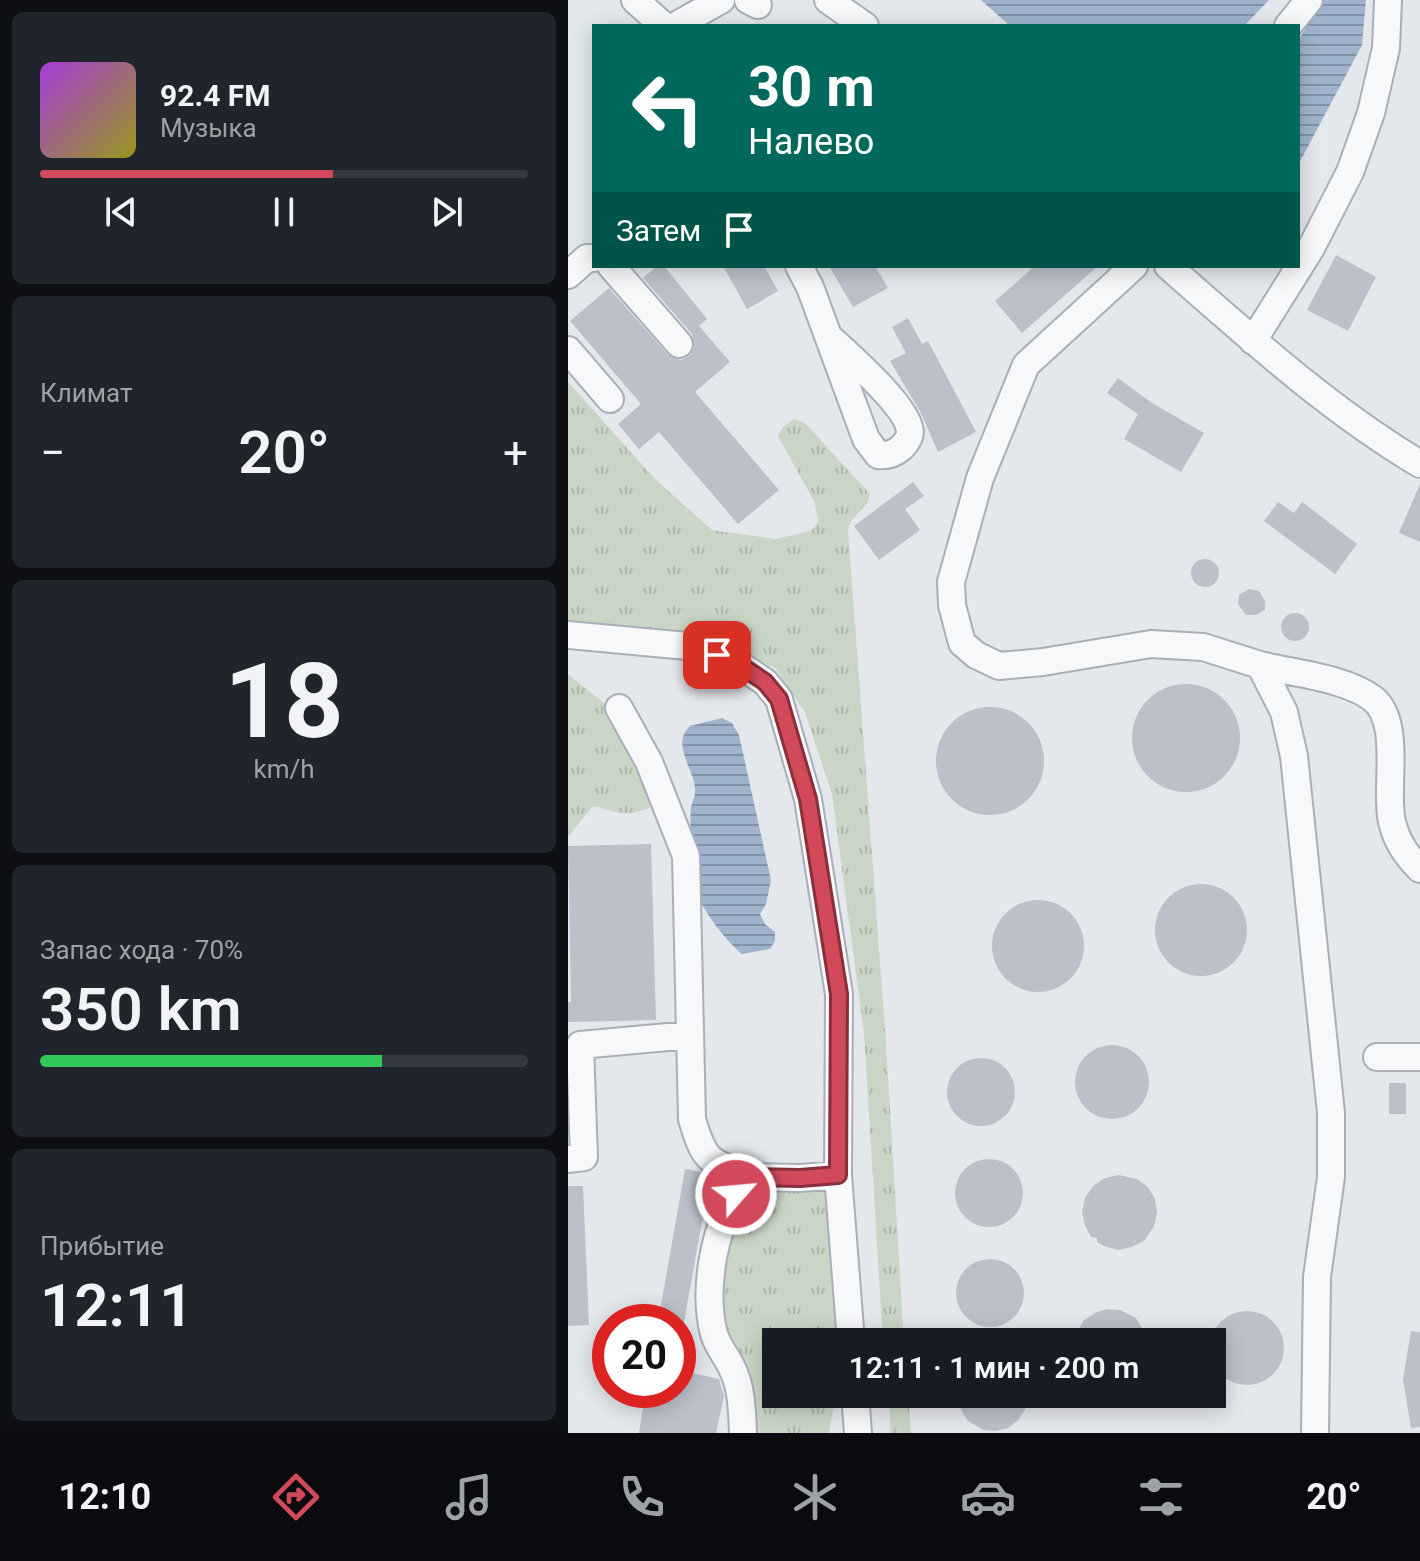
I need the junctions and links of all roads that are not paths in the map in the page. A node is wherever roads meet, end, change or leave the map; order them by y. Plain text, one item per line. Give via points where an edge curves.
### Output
1 (635, 0) edge
2 (721, 0) edge
3 (828, 0) edge
4 (1309, 0) edge
5 (1388, 0) edge
6 (662, 24) edge
7 (679, 24) edge
8 (862, 24) edge
9 (1290, 24) edge
10 (592, 258) edge
11 (1300, 266) edge
12 (613, 268) edge
13 (800, 268) edge
14 (1132, 268) edge
15 (1170, 268) edge
16 (1299, 268) edge
17 (568, 275) edge
18 (829, 337) dead end
19 (1253, 341) junction
20 (679, 344) dead end
21 (568, 350) edge
22 (610, 399) dead end
23 (1419, 463) edge
24 (568, 635) edge
25 (1260, 665) junction
26 (619, 708) dead end
27 (1420, 869) edge
28 (690, 1035) junction
29 (1377, 1057) dead end
30 (1420, 1057) edge
31 (568, 1159) edge
32 (838, 1175) junction
33 (753, 1177) junction
34 (850, 1328) edge
35 (856, 1408) edge
36 (743, 1433) edge
37 (858, 1433) edge
38 (1315, 1433) edge

1 - 6 street
2 - 7 street
3 - 8 street
4 - 9 street
5 - 11 street via 1383,61 1371,113 1350,172
10 - 17 street
12 - 20 street
13 - 18 street
14 - 25 street via 1026,365 980,478 951,582 962,643 999,666 1151,644 1203,647
15 - 19 street
16 - 19 street
19 - 23 street
21 - 22 street
24 - 32 street via 698,647 737,663 779,699 808,799 839,994
25 - 27 street via 1352,687 1375,699 1390,727 1391,820 1403,852
25 - 38 street via 1284,712 1294,756 1331,1113 1331,1177 1317,1277
26 - 28 street via 649,762 686,856
28 - 31 street via 580,1045 584,1157
28 - 33 street via 692,1119 701,1149 712,1162
29 - 30 street
32 - 33 street
32 - 34 street
33 - 36 street via 736,1194 716,1242 710,1298 714,1335 731,1365 742,1402
35 - 37 street

